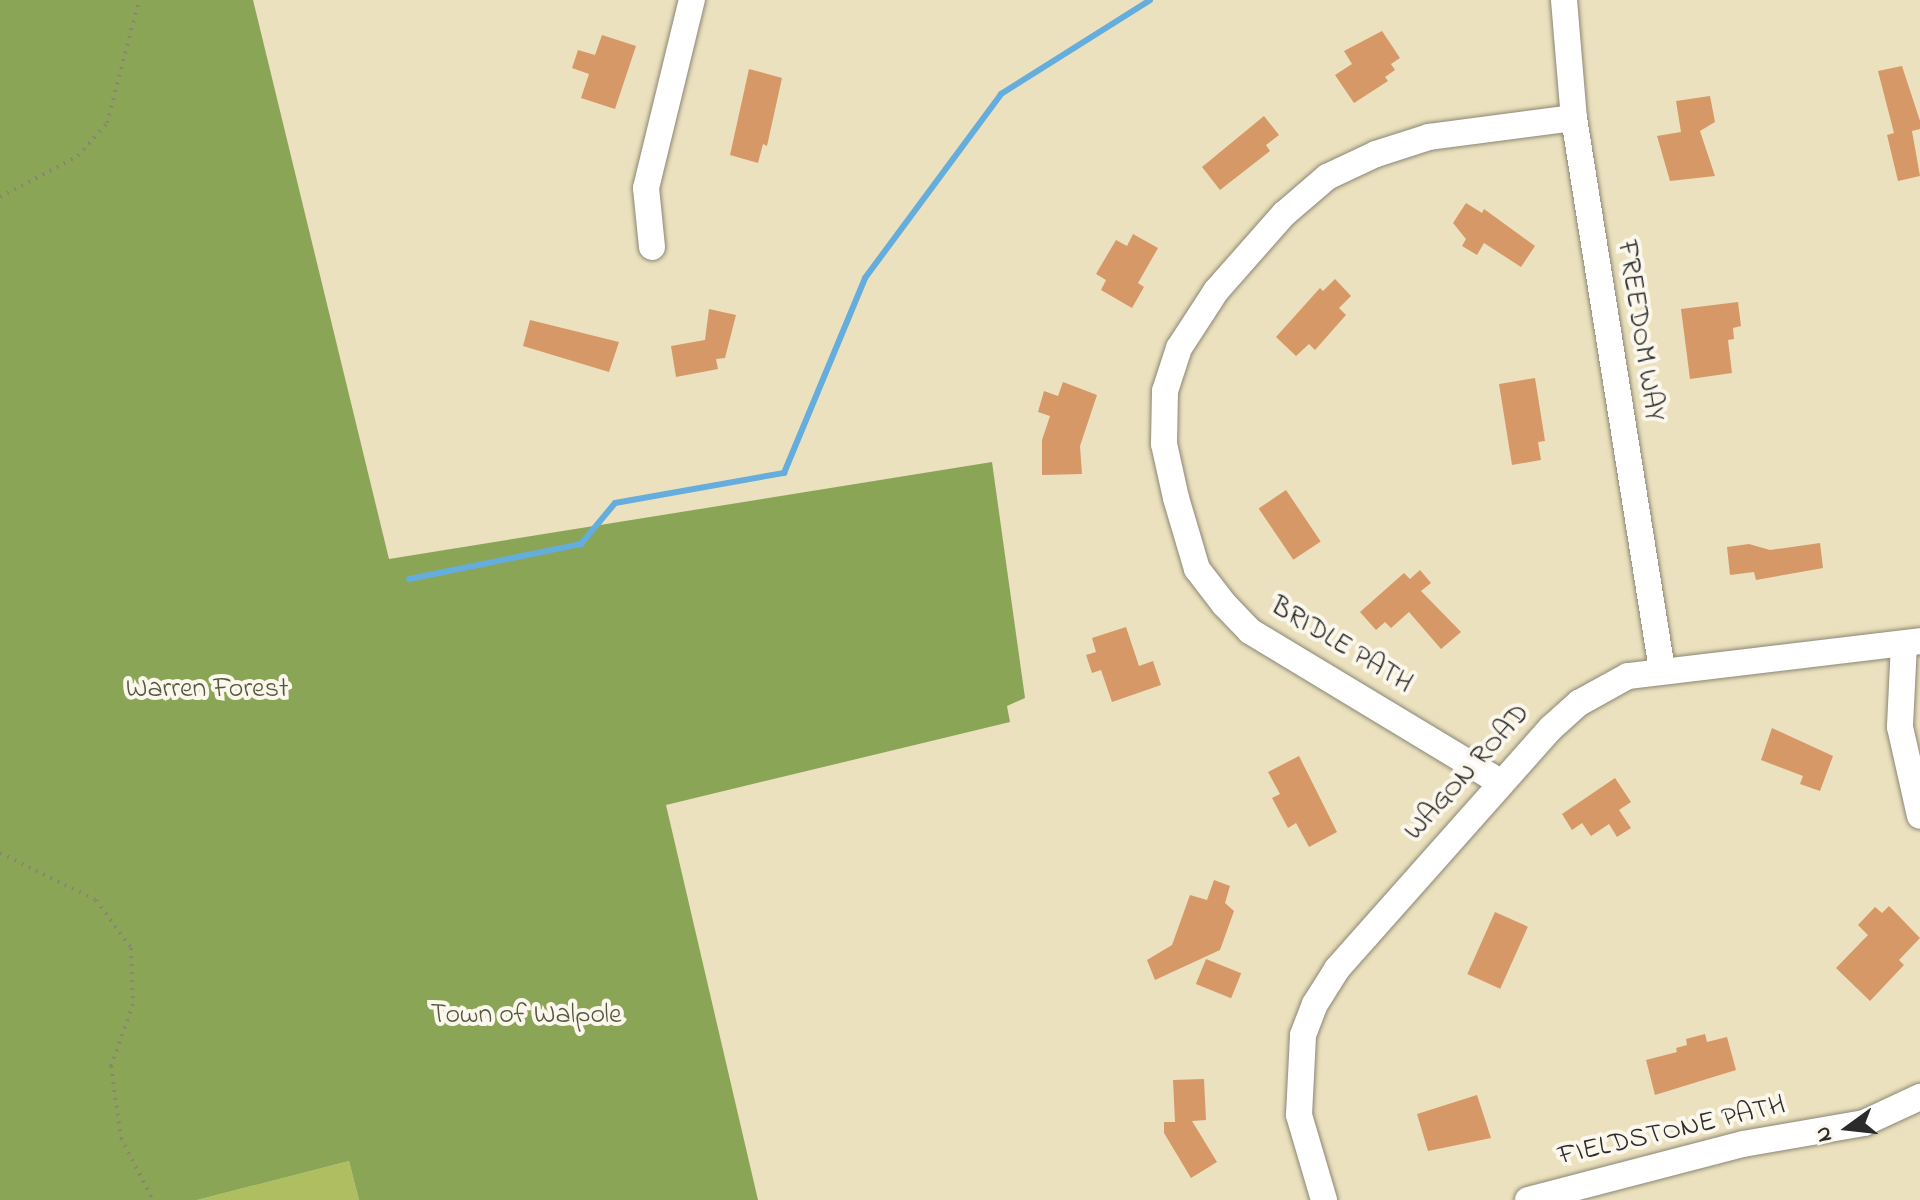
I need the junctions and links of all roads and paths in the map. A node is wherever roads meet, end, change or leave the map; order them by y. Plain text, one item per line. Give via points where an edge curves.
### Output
1 (139, 0) edge
2 (692, 0) edge
3 (1564, 0) edge
4 (1574, 118) junction
5 (0, 197) edge
6 (652, 247) dead end
7 (1912, 643) edge
8 (1662, 670) junction
9 (1500, 782) junction
10 (1920, 816) edge
11 (0, 853) edge
12 (1920, 1097) edge
13 (153, 1200) edge
14 (1324, 1200) edge
15 (1528, 1200) edge

1 - 5 path via 107,123 78,156
2 - 6 street via 646,188
3 - 4 street, FREEDOM WAY
4 - 8 street, FREEDOM WAY
4 - 9 street, BRIDLE PATH via 1429,137 1327,177 1284,214 1216,291 1179,348 1165,391 1164,444 1176,498 1197,569 1224,604 1250,631
7 - 8 street, WAGON ROAD
7 - 10 street via 1900,727
8 - 9 street, WAGON ROAD via 1622,679 1579,703
9 - 14 street, WAGON ROAD via 1337,969 1315,1004 1303,1035 1299,1115
11 - 13 path via 96,900 131,948 133,1004 111,1066 121,1138
12 - 15 street, FIELDSTONE PATH via 1864,1123 1743,1144

